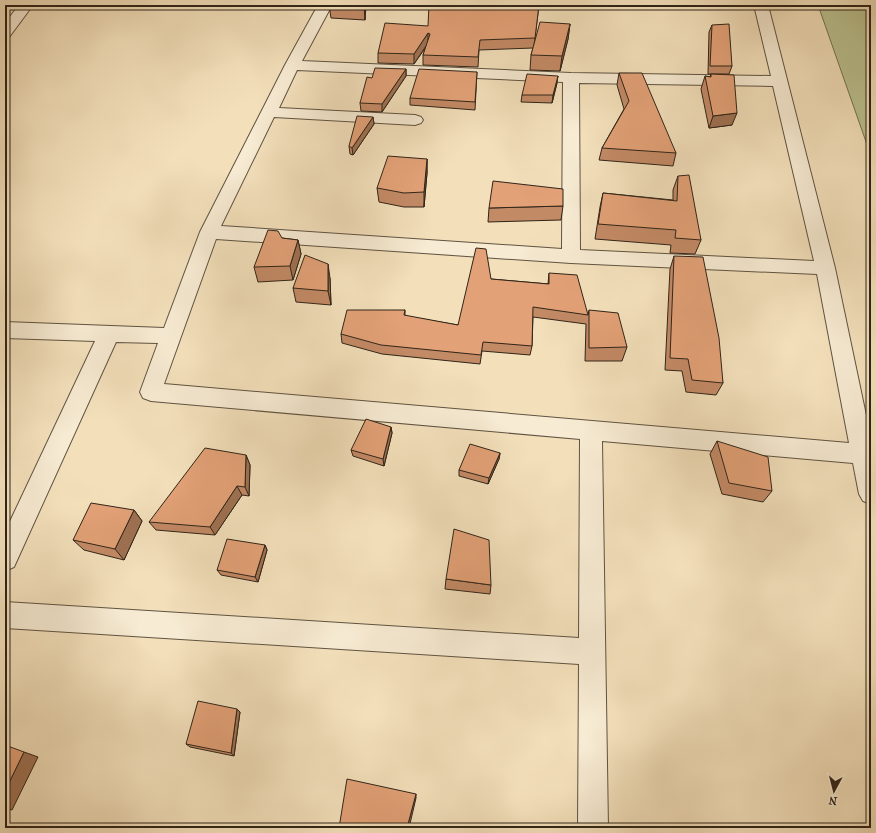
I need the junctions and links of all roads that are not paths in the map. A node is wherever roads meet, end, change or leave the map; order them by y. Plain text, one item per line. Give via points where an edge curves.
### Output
1 (26, 5) edge
2 (325, 5) edge
3 (761, 5) edge
4 (5, 33) edge
5 (292, 65) junction
6 (571, 78) junction
7 (779, 81) junction
8 (269, 112) junction
9 (415, 120) dead end
10 (209, 232) junction
11 (571, 256) junction
12 (825, 268) junction
13 (5, 330) edge
14 (109, 334) junction
15 (171, 336) junction
16 (591, 430) junction
17 (862, 454) junction
18 (871, 494) edge
19 (5, 560) edge
20 (5, 615) edge
21 (592, 652) junction
22 (593, 828) edge

1 - 4 street
2 - 5 street
3 - 7 street
5 - 6 street
5 - 8 street
6 - 7 street
6 - 11 street
7 - 12 street
8 - 9 street
8 - 10 street
10 - 11 street
10 - 15 street
11 - 12 street
12 - 17 street
13 - 14 street
14 - 15 street
14 - 19 street
15 - 16 street via 151,392
16 - 17 street
16 - 21 street
17 - 18 street
20 - 21 street
21 - 22 street

